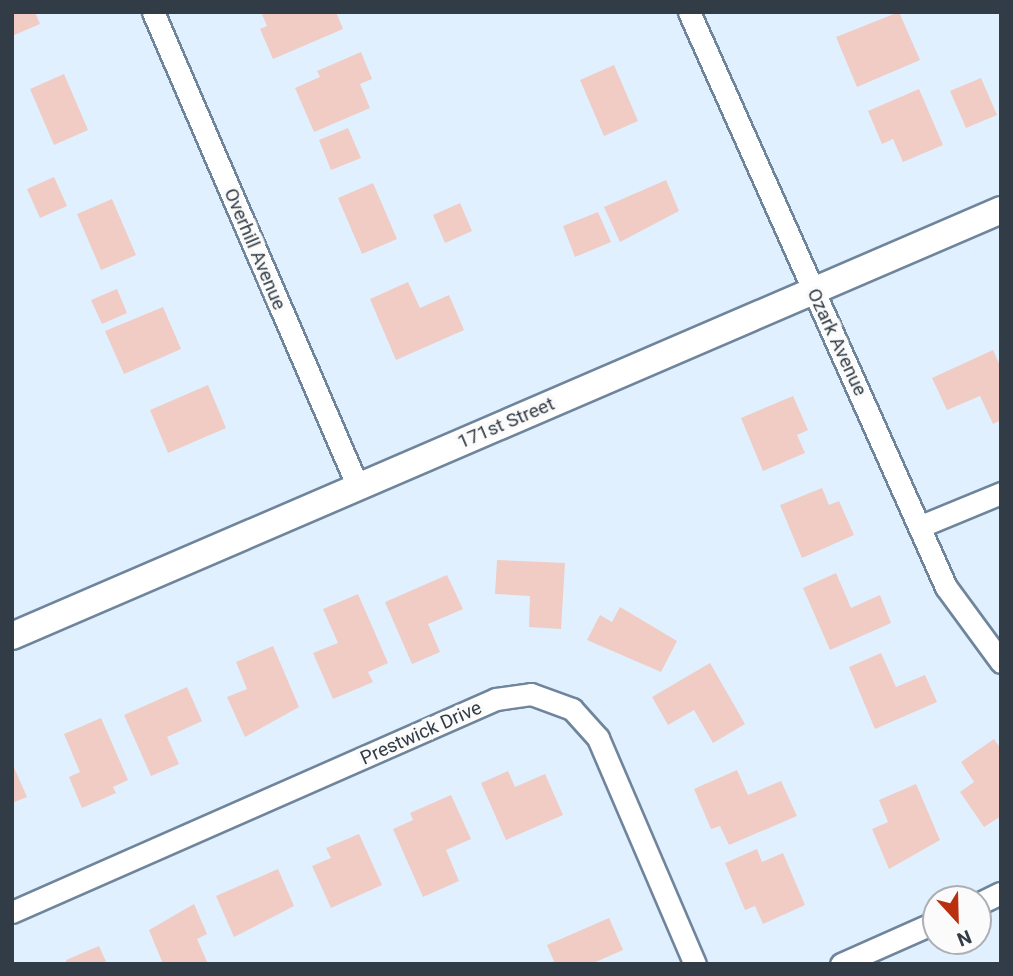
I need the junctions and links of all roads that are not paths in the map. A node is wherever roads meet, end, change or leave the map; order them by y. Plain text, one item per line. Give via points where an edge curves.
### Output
1 (153, 12) edge
2 (689, 12) edge
3 (1001, 210) edge
4 (813, 291) junction
5 (358, 487) junction
6 (1001, 493) edge
7 (921, 526) junction
8 (12, 636) edge
9 (1001, 662) edge
10 (12, 912) edge
11 (922, 928) edge
12 (695, 964) edge
13 (841, 964) edge

1 - 5 street, Overhill Avenue
2 - 4 street, Ozark Avenue
3 - 4 street, 171st Street
4 - 5 street, 171st Street
4 - 7 street, Ozark Avenue
5 - 8 street, 171st Street
6 - 7 street
7 - 9 street, Ozark Avenue via 963,616
10 - 12 street, Prestwick Drive via 496,699 531,694 572,709 598,738
11 - 13 street

